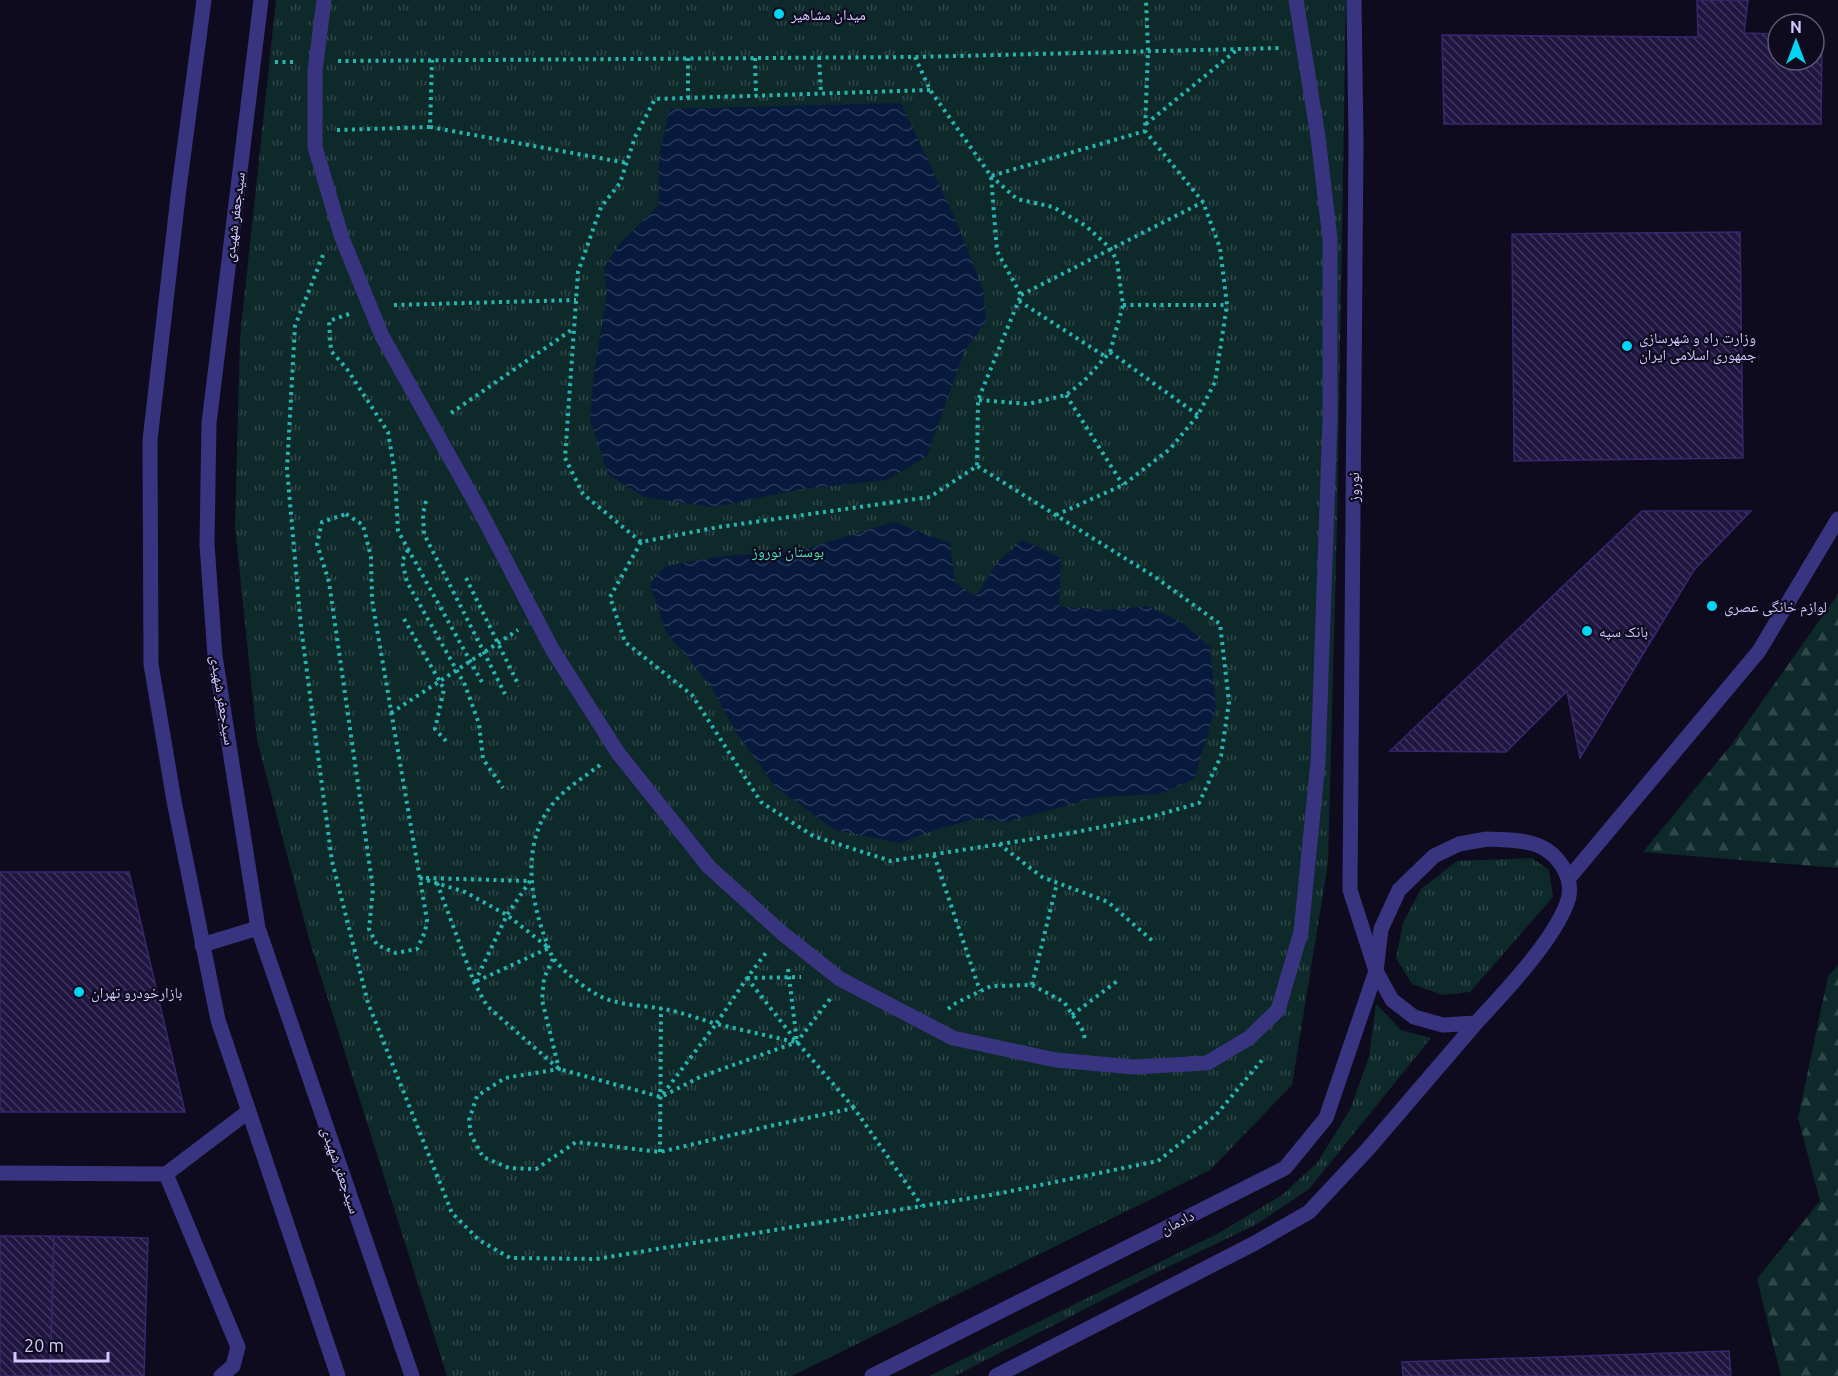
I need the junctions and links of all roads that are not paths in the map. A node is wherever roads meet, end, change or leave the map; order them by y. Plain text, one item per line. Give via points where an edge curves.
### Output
1 (204, 0) edge
2 (261, 0) edge
3 (324, 0) edge
4 (1296, 0) edge
5 (1354, 0) edge
6 (1838, 519) edge
7 (1569, 878) junction
8 (258, 928) junction
9 (202, 945) junction
10 (1376, 970) junction
11 (1476, 1023) junction
12 (249, 1111) junction
13 (0, 1173) edge
14 (166, 1174) junction
15 (221, 1376) edge
16 (338, 1376) edge
17 (412, 1376) edge
18 (873, 1376) edge
19 (996, 1376) edge

1 - 9 street via 150,440 151,664
2 - 8 street, سیدجعفر شهیدی via 209,423 207,544 215,656
3 - 4 street via 317,61 315,147 342,238 382,336 552,649 618,753 709,867 840,979 952,1038 1056,1060 1134,1067 1207,1063 1249,1038 1278,1010 1301,932 1318,762 1330,420 1330,238
5 - 10 street, نوروز via 1350,890
6 - 7 street via 1759,651
7 - 10 street via 1558,857 1536,844 1486,839 1459,844 1434,856 1399,890 1382,929
7 - 11 street via 1568,901 1550,935
8 - 9 street
8 - 17 street, سیدجعفر شهیدی
9 - 12 street via 218,1020
10 - 11 street via 1392,1000 1414,1017 1443,1025
10 - 18 street, دادمان via 1326,1118 1285,1168
11 - 19 street via 1309,1212 1255,1244
12 - 14 street
12 - 16 street
13 - 14 street
14 - 15 street via 237,1347 233,1366

